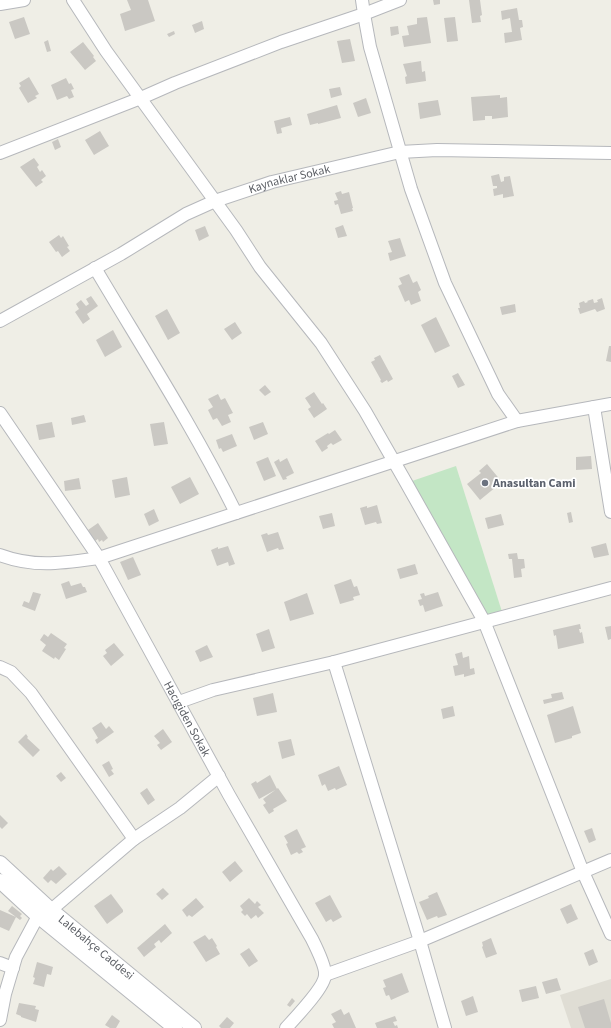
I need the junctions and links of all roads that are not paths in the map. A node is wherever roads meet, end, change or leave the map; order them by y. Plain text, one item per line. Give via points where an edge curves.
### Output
1 (24, 0) edge
2 (73, 0) edge
3 (362, 0) edge
4 (400, 0) edge
5 (0, 4) edge
6 (364, 14) junction
7 (141, 98) junction
8 (400, 152) junction
9 (0, 153) edge
10 (611, 153) edge
11 (215, 200) junction
12 (95, 268) junction
13 (0, 321) edge
14 (611, 404) edge
15 (594, 407) junction
16 (0, 413) edge
17 (517, 421) junction
18 (393, 461) junction
19 (611, 512) edge
20 (236, 513) junction
21 (0, 555) edge
22 (98, 558) junction
23 (611, 588) edge
24 (484, 621) junction
25 (334, 662) junction
26 (0, 667) edge
27 (179, 702) junction
28 (219, 776) junction
29 (134, 839) junction
30 (611, 860) edge
31 (0, 863) edge
32 (583, 872) junction
33 (0, 881) edge
34 (44, 913) junction
35 (611, 934) edge
36 (420, 941) junction
37 (0, 963) edge
38 (13, 968) junction
39 (325, 975) junction
40 (0, 1020) edge
41 (175, 1028) edge
42 (194, 1028) edge
43 (286, 1028) edge
44 (445, 1028) edge

1 - 5 street
2 - 7 street
3 - 6 street
4 - 6 street
6 - 7 street via 281,42
6 - 8 street via 370,47
7 - 9 street
7 - 11 street
8 - 10 street, Kaynaklar Sokak via 437,150
8 - 11 street, Kaynaklar Sokak via 272,182
8 - 17 street via 445,283 498,394
11 - 12 street, Kaynaklar Sokak via 186,214
11 - 18 street via 260,267 321,343 365,411
12 - 13 street, Kaynaklar Sokak
12 - 20 street via 216,472
14 - 15 street
15 - 17 street
15 - 19 street
16 - 22 street, Hacıgiden Sokak
17 - 18 street
18 - 20 street
18 - 24 street
20 - 22 street
21 - 22 street via 16,561 46,564
22 - 27 street, Hacıgiden Sokak
23 - 24 street
24 - 25 street
24 - 32 street
25 - 27 street via 213,690
25 - 36 street
26 - 29 street via 11,672 31,693
27 - 28 street, Hacıgiden Sokak
28 - 29 street via 180,808
28 - 39 street, Hacıgiden Sokak via 312,939
29 - 34 street
30 - 32 street
31 - 34 street, Lalebahçe Caddesi
32 - 35 street
32 - 36 street
33 - 34 street, Lalebahçe Caddesi
34 - 38 street via 16,957
34 - 41 street, Lalebahçe Caddesi
34 - 42 street, Lalebahçe Caddesi
36 - 39 street
36 - 44 street
37 - 38 street
38 - 40 street
39 - 43 street via 320,987

